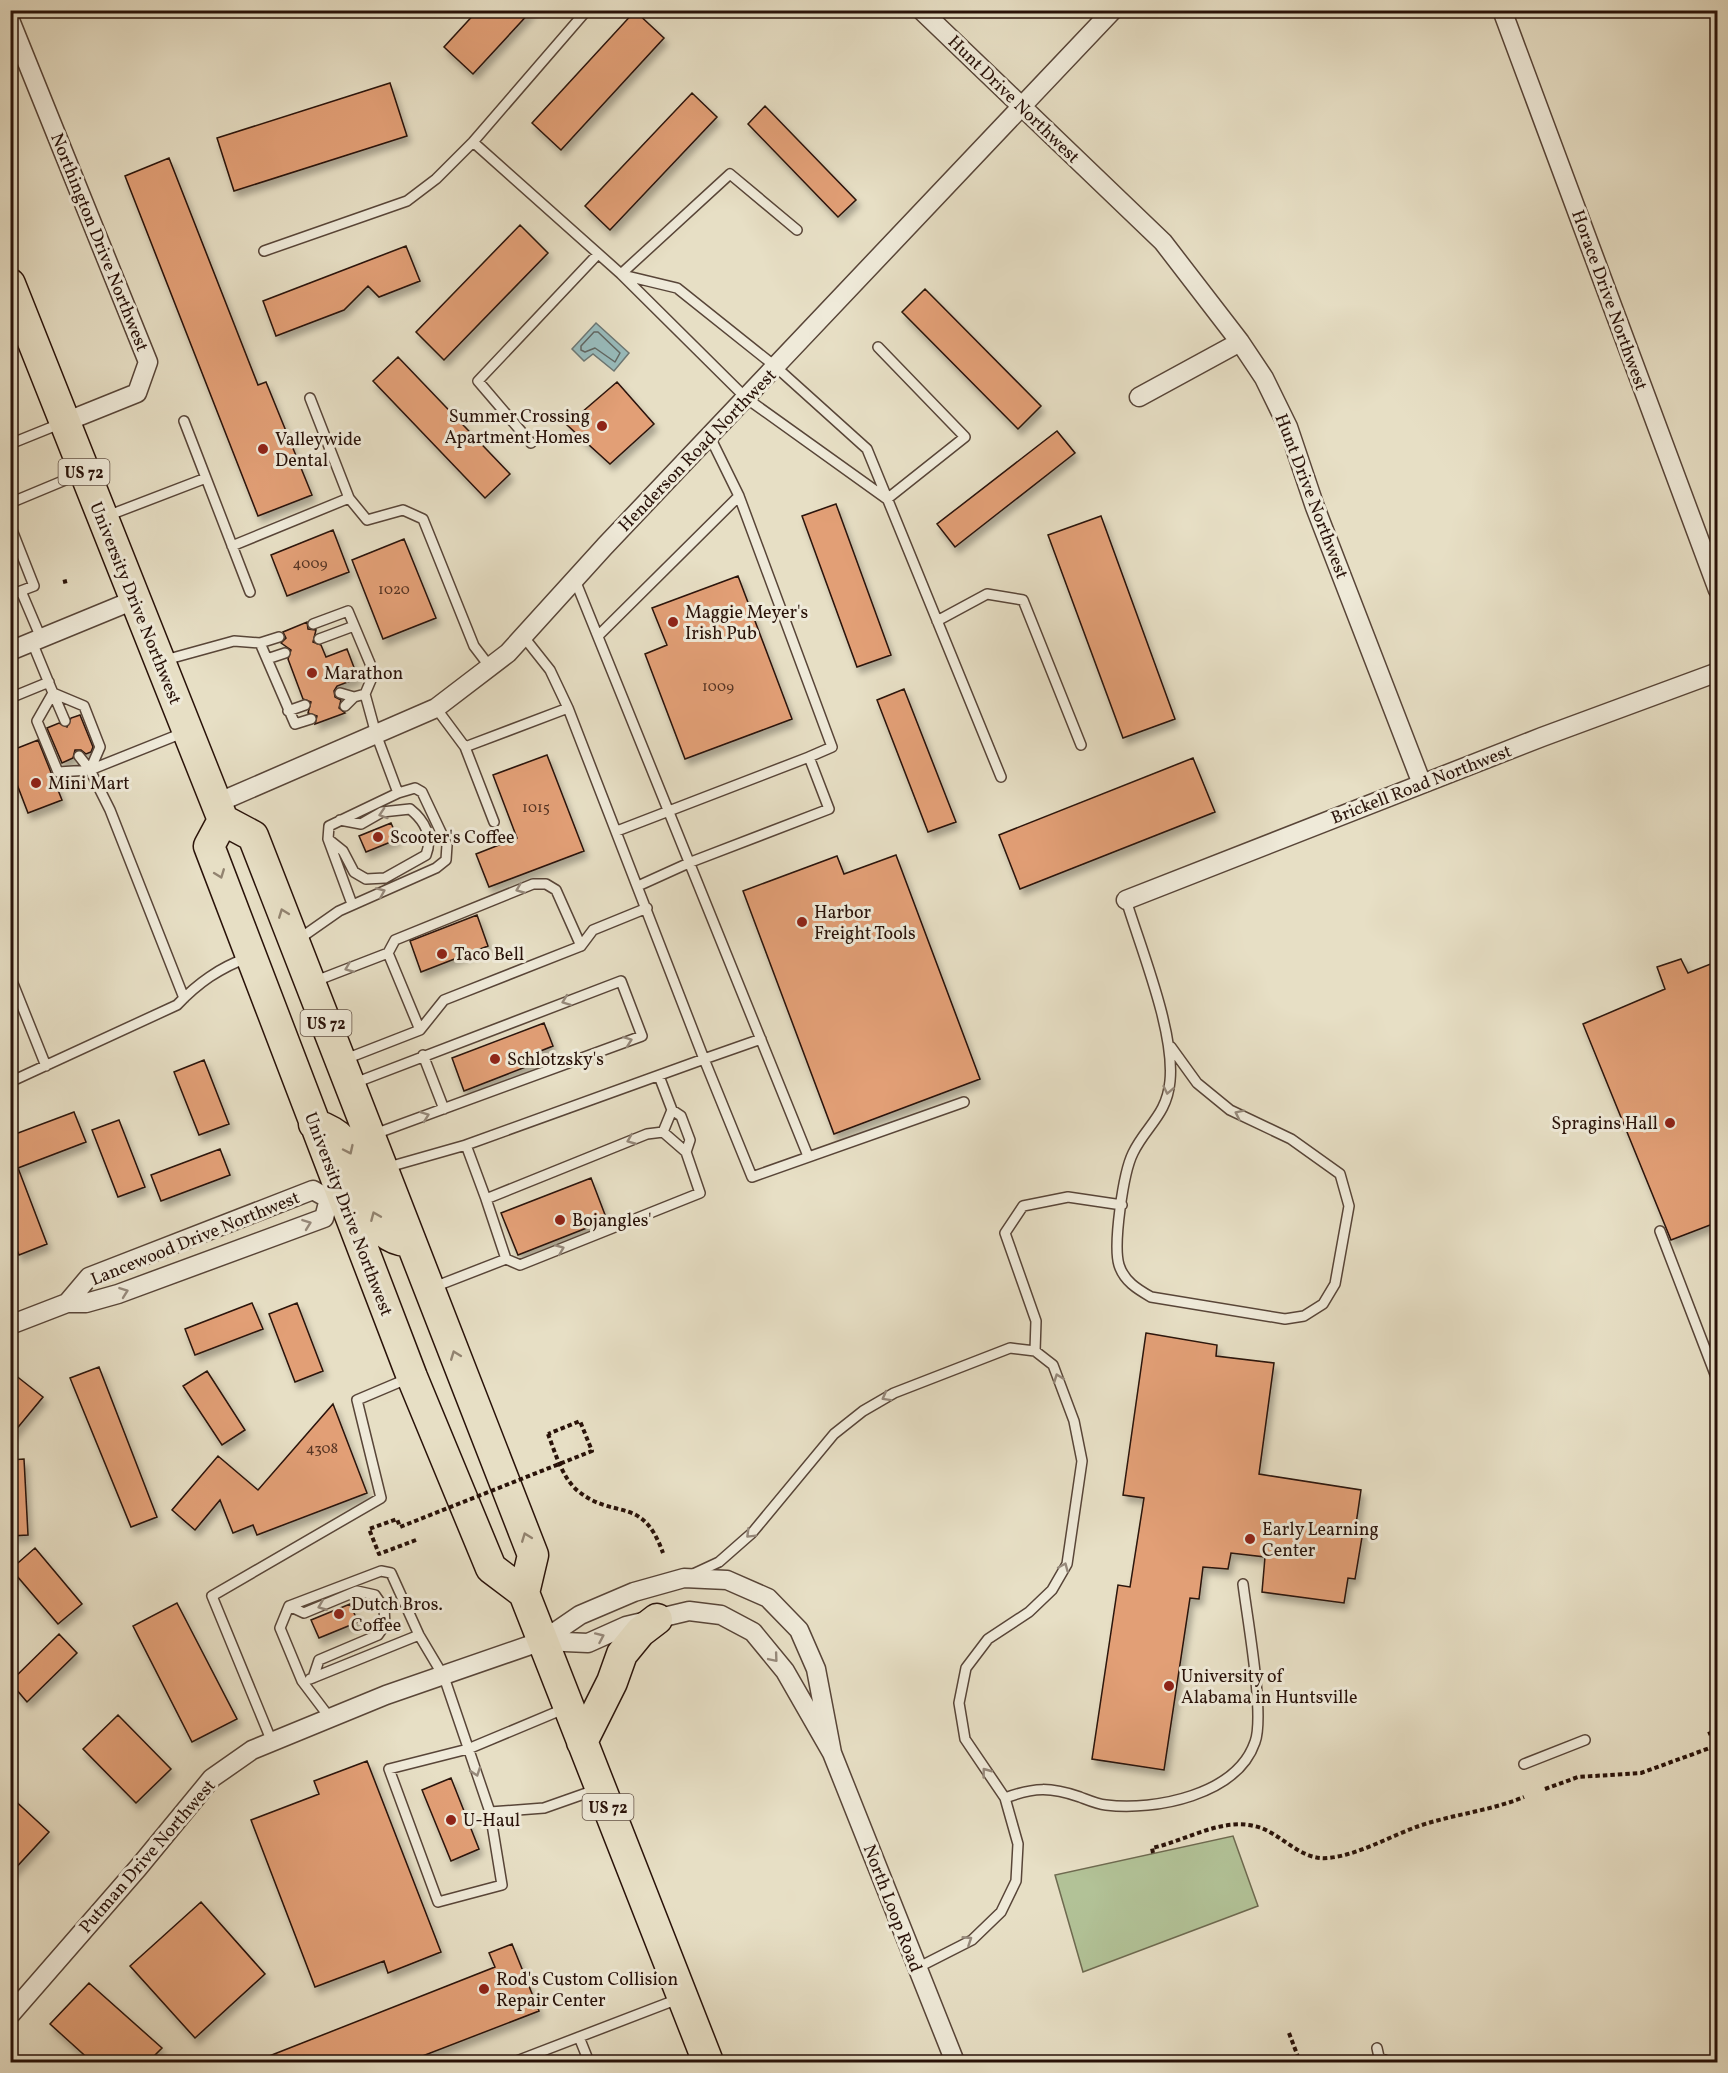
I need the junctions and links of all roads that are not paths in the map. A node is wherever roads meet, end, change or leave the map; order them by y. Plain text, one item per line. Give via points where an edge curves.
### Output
1 (587, 10) edge
2 (921, 10) edge
3 (1113, 10) edge
4 (1502, 10) edge
5 (10, 20) edge
6 (1022, 107) junction
7 (473, 142) junction
8 (797, 230) dead end
9 (264, 251) dead end
10 (598, 254) junction
11 (621, 274) junction
12 (10, 284) edge
13 (20, 339) edge
14 (1240, 342) junction
15 (878, 347) dead end
16 (776, 367) junction
17 (1139, 397) dead end
18 (310, 398) dead end
19 (746, 398) junction
20 (65, 422) junction
21 (184, 422) dead end
22 (710, 437) junction
23 (531, 443) dead end
24 (10, 444) edge
25 (84, 472) junction
26 (206, 478) junction
27 (739, 496) junction
28 (349, 498) junction
29 (887, 499) junction
30 (10, 502) edge
31 (102, 518) junction
32 (10, 525) edge
33 (232, 546) junction
34 (575, 580) junction
35 (1718, 590) edge
36 (21, 591) junction
37 (250, 592) dead end
38 (10, 595) edge
39 (134, 600) junction
40 (937, 621) junction
41 (313, 624) dead end
42 (354, 626) junction
43 (599, 635) junction
44 (523, 636) junction
45 (279, 637) dead end
46 (319, 639) dead end
47 (36, 640) junction
48 (260, 643) junction
49 (10, 651) edge
50 (285, 652) dead end
51 (267, 659) junction
52 (159, 661) junction
53 (489, 667) junction
54 (1718, 672) edge
55 (49, 682) junction
56 (53, 693) junction
57 (340, 693) dead end
58 (365, 694) junction
59 (10, 698) edge
60 (354, 698) junction
61 (305, 705) dead end
62 (345, 706) dead end
63 (436, 708) junction
64 (568, 708) junction
65 (288, 711) junction
66 (311, 719) dead end
67 (65, 721) dead end
68 (187, 731) junction
69 (376, 734) junction
70 (1081, 745) dead end
71 (465, 747) junction
72 (79, 756) dead end
73 (809, 757) junction
74 (90, 770) junction
75 (1001, 777) dead end
76 (1422, 784) junction
77 (398, 793) junction
78 (670, 810) junction
79 (220, 812) junction
80 (340, 820) junction
81 (494, 822) dead end
82 (617, 831) junction
83 (328, 839) junction
84 (691, 862) junction
85 (638, 886) junction
86 (1126, 900) joint
87 (352, 904) junction
88 (647, 908) junction
89 (294, 942) junction
90 (581, 946) junction
91 (388, 953) junction
92 (251, 956) junction
93 (10, 976) edge
94 (310, 984) junction
95 (184, 998) junction
96 (420, 1030) junction
97 (761, 1039) junction
98 (1171, 1047) junction
99 (423, 1055) junction
100 (704, 1059) junction
101 (46, 1066) junction
102 (345, 1073) junction
103 (659, 1076) junction
104 (10, 1082) edge
105 (964, 1102) dead end
106 (444, 1109) junction
107 (672, 1110) junction
108 (314, 1124) junction
109 (663, 1132) junction
110 (370, 1136) junction
111 (466, 1145) junction
112 (686, 1152) junction
113 (808, 1156) junction
114 (382, 1170) junction
115 (336, 1197) junction
116 (486, 1199) junction
117 (1122, 1205) junction
118 (1660, 1231) dead end
119 (410, 1242) junction
120 (506, 1259) junction
121 (429, 1289) junction
122 (68, 1303) junction
123 (10, 1325) edge
124 (1035, 1351) junction
125 (412, 1377) junction
126 (1718, 1382) edge
127 (684, 1578) junction
128 (1243, 1584) dead end
129 (524, 1593) junction
130 (289, 1606) junction
131 (657, 1618) junction
132 (419, 1635) junction
133 (542, 1641) junction
134 (444, 1677) junction
135 (313, 1678) junction
136 (302, 1681) junction
137 (568, 1707) junction
138 (330, 1718) junction
139 (1585, 1740) dead end
140 (272, 1742) junction
141 (582, 1742) junction
142 (468, 1749) junction
143 (832, 1753) junction
144 (1524, 1764) dead end
145 (600, 1788) junction
146 (1005, 1798) junction
147 (490, 1812) junction
148 (916, 1968) junction
149 (678, 1985) junction
150 (10, 2015) edge
151 (579, 2037) junction
152 (1377, 2048) dead end
153 (514, 2062) edge
154 (589, 2062) edge
155 (708, 2062) edge
156 (718, 2062) edge
157 (955, 2062) edge
158 (1389, 2062) edge

1 - 7 lane
2 - 6 street, Hunt Drive Northwest
3 - 6 street, Henderson Road Northwest
4 - 35 street, Horace Drive Northwest
5 - 20 street, Northington Drive Northwest via 148,362 137,393
6 - 14 street, Hunt Drive Northwest via 1163,242
6 - 16 street, Henderson Road Northwest
7 - 9 lane via 407,201
7 - 10 lane
8 - 11 lane via 730,174
10 - 11 lane
10 - 23 lane via 478,381
11 - 16 lane via 677,288
11 - 19 lane
12 - 13 highway, University Drive Northwest / US 72
13 - 20 highway, University Drive Northwest / US 72
14 - 17 street
14 - 76 street, Hunt Drive Northwest via 1264,378 1288,428
15 - 29 lane via 965,437
16 - 19 street, Henderson Road Northwest
16 - 29 lane via 867,449
18 - 28 lane
19 - 22 street, Henderson Road Northwest
19 - 29 lane
20 - 24 lane
20 - 25 highway, University Drive Northwest / US 72
21 - 26 lane
22 - 27 lane
22 - 34 street, Henderson Road Northwest
25 - 30 lane
25 - 31 highway, University Drive Northwest / US 72
26 - 31 lane
26 - 33 lane
27 - 43 lane
27 - 73 lane via 832,747
28 - 33 lane
28 - 53 lane via 367,520 403,510 423,519 474,646
29 - 40 lane
31 - 39 highway, University Drive Northwest / US 72
32 - 36 lane via 34,586
33 - 37 lane
34 - 43 lane
34 - 44 street, Henderson Road Northwest
36 - 38 lane
36 - 47 lane
39 - 47 street
39 - 52 highway, University Drive Northwest / US 72
40 - 70 lane via 987,594 1023,600
40 - 75 lane
41 - 42 lane via 348,611
42 - 46 lane
42 - 58 lane via 374,673
43 - 78 lane
44 - 53 street, Henderson Road Northwest
44 - 64 lane via 549,670
45 - 48 lane
47 - 49 street
47 - 55 lane
48 - 51 lane
48 - 52 lane via 234,641
50 - 51 lane
51 - 65 lane
52 - 68 highway, University Drive Northwest / US 72
53 - 63 street, Henderson Road Northwest
54 - 76 street, Brickell Road Northwest
55 - 56 lane
55 - 59 lane
56 - 67 lane
56 - 74 lane via 84,706 100,747
56 - 74 lane via 37,721 57,772
57 - 60 lane
58 - 60 lane
58 - 69 lane
60 - 62 lane
61 - 65 lane
63 - 69 street, Henderson Road Northwest
63 - 71 lane
64 - 71 lane
64 - 82 lane
65 - 66 lane via 295,724
68 - 74 lane
68 - 79 highway, University Drive Northwest / US 72
69 - 77 lane
69 - 79 street, Henderson Road Northwest
71 - 81 lane
72 - 74 lane
73 - 78 lane
73 - 84 lane via 829,809
74 - 95 lane via 110,810
76 - 86 street, Brickell Road Northwest
77 - 80 lane
87 -> 77 lane via 436,868 446,860 447,845 422,792 415,788
78 - 82 lane
78 - 84 lane
89 -> 79 highway, US 72 via 253,836
79 -> 92 highway, University Drive Northwest / US 72 via 209,846
80 - 83 lane via 329,826
83 -> 80 lane via 343,851 354,872 366,879 385,878 426,855 430,843 418,815 410,809 382,812 361,824
82 - 85 lane
83 - 87 lane
84 - 85 lane
84 - 97 lane
85 - 88 lane
86 - 98 lane
87 - 89 lane
88 - 90 lane via 593,930
88 - 100 lane
89 - 94 highway, US 72
90 -> 91 lane via 556,890 546,884 533,884 395,940
90 - 96 lane via 444,1000
91 -> 94 lane
91 - 96 lane
92 - 95 lane via 226,966
92 - 108 highway, University Drive Northwest / US 72
93 - 101 lane
94 - 102 highway, US 72
95 - 101 lane via 177,1005
96 - 102 lane
97 - 100 lane
97 - 113 lane
98 -> 117 lane via 1164,1109 1133,1152
117 -> 98 lane via 1117,1246 1120,1267 1132,1286 1150,1297 1285,1319 1304,1316 1323,1304 1335,1284 1349,1206 1340,1174 1291,1139 1230,1110 1197,1083
99 - 102 lane
99 - 106 lane
106 -> 99 lane via 642,1036 621,981
100 - 103 lane
100 - 113 lane via 752,1177
101 - 104 lane
102 - 110 highway, US 72
103 - 107 lane
103 - 111 lane
105 - 113 lane
110 -> 106 lane
107 - 109 lane
107 - 112 lane via 681,1116 690,1140
108 -> 114 highway via 345,1141 357,1167 371,1172
108 - 115 highway, University Drive Northwest / US 72
109 - 112 lane
109 -> 116 lane via 647,1134
110 - 114 highway, US 72
111 - 114 lane
111 - 116 lane
120 -> 112 lane via 520,1265 700,1193
114 - 119 highway, US 72
119 -> 115 highway via 382,1232 369,1201 361,1193
122 -> 115 street, Lancewood Drive Northwest via 86,1303 118,1294 324,1218
115 - 122 street, Lancewood Drive Northwest via 313,1190 89,1277
115 - 125 highway, University Drive Northwest / US 72
116 - 120 lane
117 - 124 lane via 1068,1197 1023,1206 1005,1233 1036,1322
118 - 126 lane
119 - 121 highway, US 72
120 - 121 lane
129 -> 121 highway, US 72 via 533,1555
122 - 123 street, Lancewood Drive Northwest
124 -> 127 lane via 1010,1348 894,1393 863,1411 821,1448 752,1533 719,1562
146 -> 124 lane via 965,1739 959,1703 966,1668 988,1639 1029,1612 1052,1590 1067,1564 1082,1461 1074,1421 1053,1365
125 - 129 highway, University Drive Northwest / US 72 via 491,1568
125 - 140 lane via 357,1400 381,1498 212,1596
127 - 133 street, North Loop Road via 634,1592 580,1615
127 - 143 street, North Loop Road via 728,1580 768,1598 799,1630 816,1669
128 - 146 lane via 1257,1708 1256,1741 1241,1766 1210,1789 1180,1800 1105,1805 1058,1790 1029,1789
129 - 133 highway, US 72
130 - 132 lane via 381,1571 391,1573
135 -> 130 lane via 319,1660 378,1635 386,1625 384,1608 375,1595 357,1591 304,1613
130 - 136 lane via 280,1628
133 -> 131 street, North Loop Road via 588,1643 626,1626
131 - 141 highway via 622,1654
131 -> 143 street, North Loop Road via 689,1611 721,1615 753,1632 785,1671
132 - 134 lane
132 - 135 lane
133 - 134 street, Putman Drive Northwest
133 - 137 highway, US 72
134 - 138 street, Putman Drive Northwest
134 - 142 lane
135 - 136 lane
136 - 138 lane
137 - 141 highway, US 72
137 - 142 lane
138 - 140 street, Putman Drive Northwest
139 - 144 lane
140 - 150 street, Putman Drive Northwest via 252,1750 212,1778
141 - 145 highway, US 72
142 -> 147 lane
142 - 147 lane via 389,1769 438,1902 502,1885
143 - 148 street, North Loop Road
145 - 147 lane via 544,1808
145 - 149 highway, US 72
148 -> 146 lane via 972,1940 1001,1912 1016,1881 1018,1844
148 - 157 street, North Loop Road
149 - 151 lane
149 - 155 highway, US 72
149 - 156 highway
151 - 153 lane
151 - 154 lane
152 - 158 lane via 1379,2057

